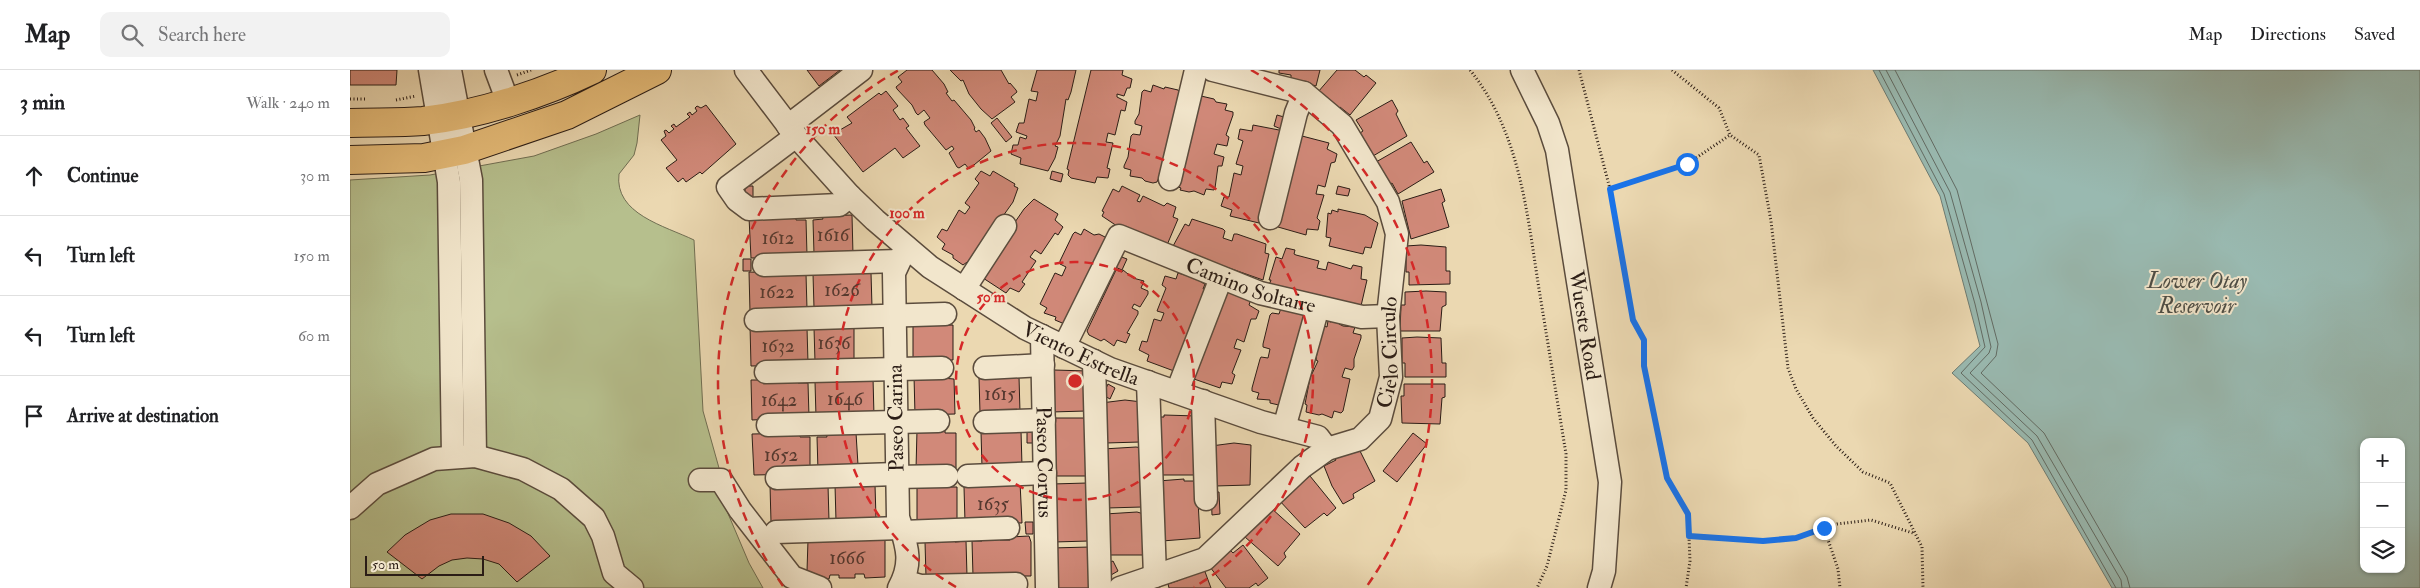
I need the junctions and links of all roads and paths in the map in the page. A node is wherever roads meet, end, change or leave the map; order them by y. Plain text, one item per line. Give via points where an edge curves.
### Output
1 (430, 70) edge
2 (450, 70) edge
3 (496, 70) edge
4 (592, 70) edge
5 (657, 70) edge
6 (746, 70) edge
7 (861, 70) edge
8 (1196, 70) edge
9 (1213, 70) edge
10 (1470, 70) edge
11 (1522, 70) edge
12 (1579, 70) edge
13 (1672, 70) edge
14 (1304, 93) junction
15 (416, 96) dead end
16 (350, 99) edge
17 (376, 100) dead end
18 (393, 100) dead end
19 (508, 102) junction
20 (447, 116) junction
21 (350, 123) edge
22 (792, 131) junction
23 (1730, 135) junction
24 (454, 152) junction
25 (350, 160) edge
26 (1170, 179) dead end
27 (1610, 189) junction
28 (850, 196) junction
29 (1270, 218) dead end
30 (1005, 226) dead end
31 (903, 254) junction
32 (764, 265) dead end
33 (1221, 278) junction
34 (964, 289) junction
35 (1318, 307) junction
36 (945, 314) dead end
37 (894, 316) junction
38 (1388, 316) junction
39 (756, 320) dead end
40 (1042, 336) junction
41 (1064, 347) junction
42 (1094, 361) junction
43 (1043, 365) junction
44 (942, 368) dead end
45 (985, 368) dead end
46 (895, 369) junction
47 (766, 372) dead end
48 (1148, 382) junction
49 (1177, 392) junction
50 (1203, 401) junction
51 (1044, 420) junction
52 (938, 421) dead end
53 (895, 422) junction
54 (985, 422) dead end
55 (768, 425) dead end
56 (1284, 428) junction
57 (1327, 449) junction
58 (464, 457) junction
59 (1045, 473) junction
60 (896, 476) junction
61 (777, 478) dead end
62 (700, 480) dead end
63 (1206, 499) dead end
64 (350, 508) edge
65 (1008, 528) dead end
66 (1824, 528) junction
67 (902, 530) junction
68 (776, 532) dead end
69 (1914, 533) junction
70 (1689, 536) junction
71 (1155, 576) junction
72 (901, 584) edge
73 (1016, 584) dead end
74 (632, 588) edge
75 (820, 588) edge
76 (1047, 588) edge
77 (1100, 588) edge
78 (1120, 588) edge
79 (1537, 588) edge
80 (1598, 588) edge
81 (1686, 588) edge
82 (1840, 588) edge
83 (1923, 588) edge

1 - 20 street
2 - 20 street
3 - 19 street
4 - 19 main road via 559,86
5 - 24 main road via 567,115
6 - 22 street, Viento Estrella
7 - 22 street
8 - 26 street
9 - 14 street, Cielo Circulo
10 - 79 path via 1485,88 1511,144 1524,194 1566,454 1566,490 1547,566
11 - 80 street, Wueste Road via 1548,123 1557,150 1610,482 1604,572
12 - 27 path
13 - 23 path via 1719,108
14 - 29 street
14 - 38 street, Cielo Circulo via 1342,125 1388,202 1398,234
15 - 18 path
16 - 17 path
19 - 20 main road
20 - 21 main road via 424,121
20 - 24 street
22 - 28 street, Viento Estrella
22 - 28 street via 728,187 737,200 749,209 838,205
23 - 27 path via 1687,164
23 - 69 path via 1759,155 1771,221 1788,368 1796,389 1813,418 1836,446 1864,472 1890,483
24 - 25 main road via 424,158
24 - 58 street via 471,180
27 - 70 path via 1633,320 1644,340 1644,366 1667,478 1688,514
28 - 31 street, Viento Estrella
30 - 34 street
31 - 32 street
31 - 34 street, Viento Estrella
31 - 37 street, Paseo Carina via 894,273
33 - 35 street, Camino Soltaire via 1260,293
33 - 41 street, Camino Soltaire via 1119,236
33 - 49 street
34 - 40 street, Viento Estrella
35 - 38 street, Camino Soltaire via 1362,317
35 - 56 street
36 - 37 street
37 - 39 street
37 - 46 street, Paseo Carina
38 - 57 street, Cielo Circulo via 1392,377 1380,419 1360,439
40 - 41 street, Viento Estrella
40 - 43 street, Paseo Corvus
41 - 42 street, Viento Estrella
42 - 48 street, Viento Estrella
42 - 77 street
43 - 45 street
43 - 51 street, Paseo Corvus
44 - 46 street
46 - 47 street
46 - 53 street, Paseo Carina
48 - 49 street, Viento Estrella
48 - 71 street
49 - 50 street, Viento Estrella
50 - 56 street, Viento Estrella
50 - 63 street
51 - 54 street
51 - 59 street, Paseo Corvus
52 - 53 street
53 - 55 street
53 - 60 street, Paseo Carina
56 - 57 street, Viento Estrella via 1318,437
57 - 71 street, Cielo Circulo via 1302,467 1205,559
58 - 64 street via 434,459 377,484
58 - 74 street via 523,469 561,488 594,518 614,573
59 - 60 street
59 - 76 street, Paseo Corvus
60 - 61 street
60 - 67 street, Paseo Carina via 898,517
62 - 75 street via 721,480 792,577
65 - 67 street
66 - 69 path via 1871,520
66 - 70 path via 1796,538 1763,541
66 - 82 path via 1838,569
67 - 68 street
67 - 72 street, Paseo Carina via 907,573
69 - 83 path via 1922,547
70 - 81 path
71 - 78 street, Cielo Circulo
72 - 73 street

